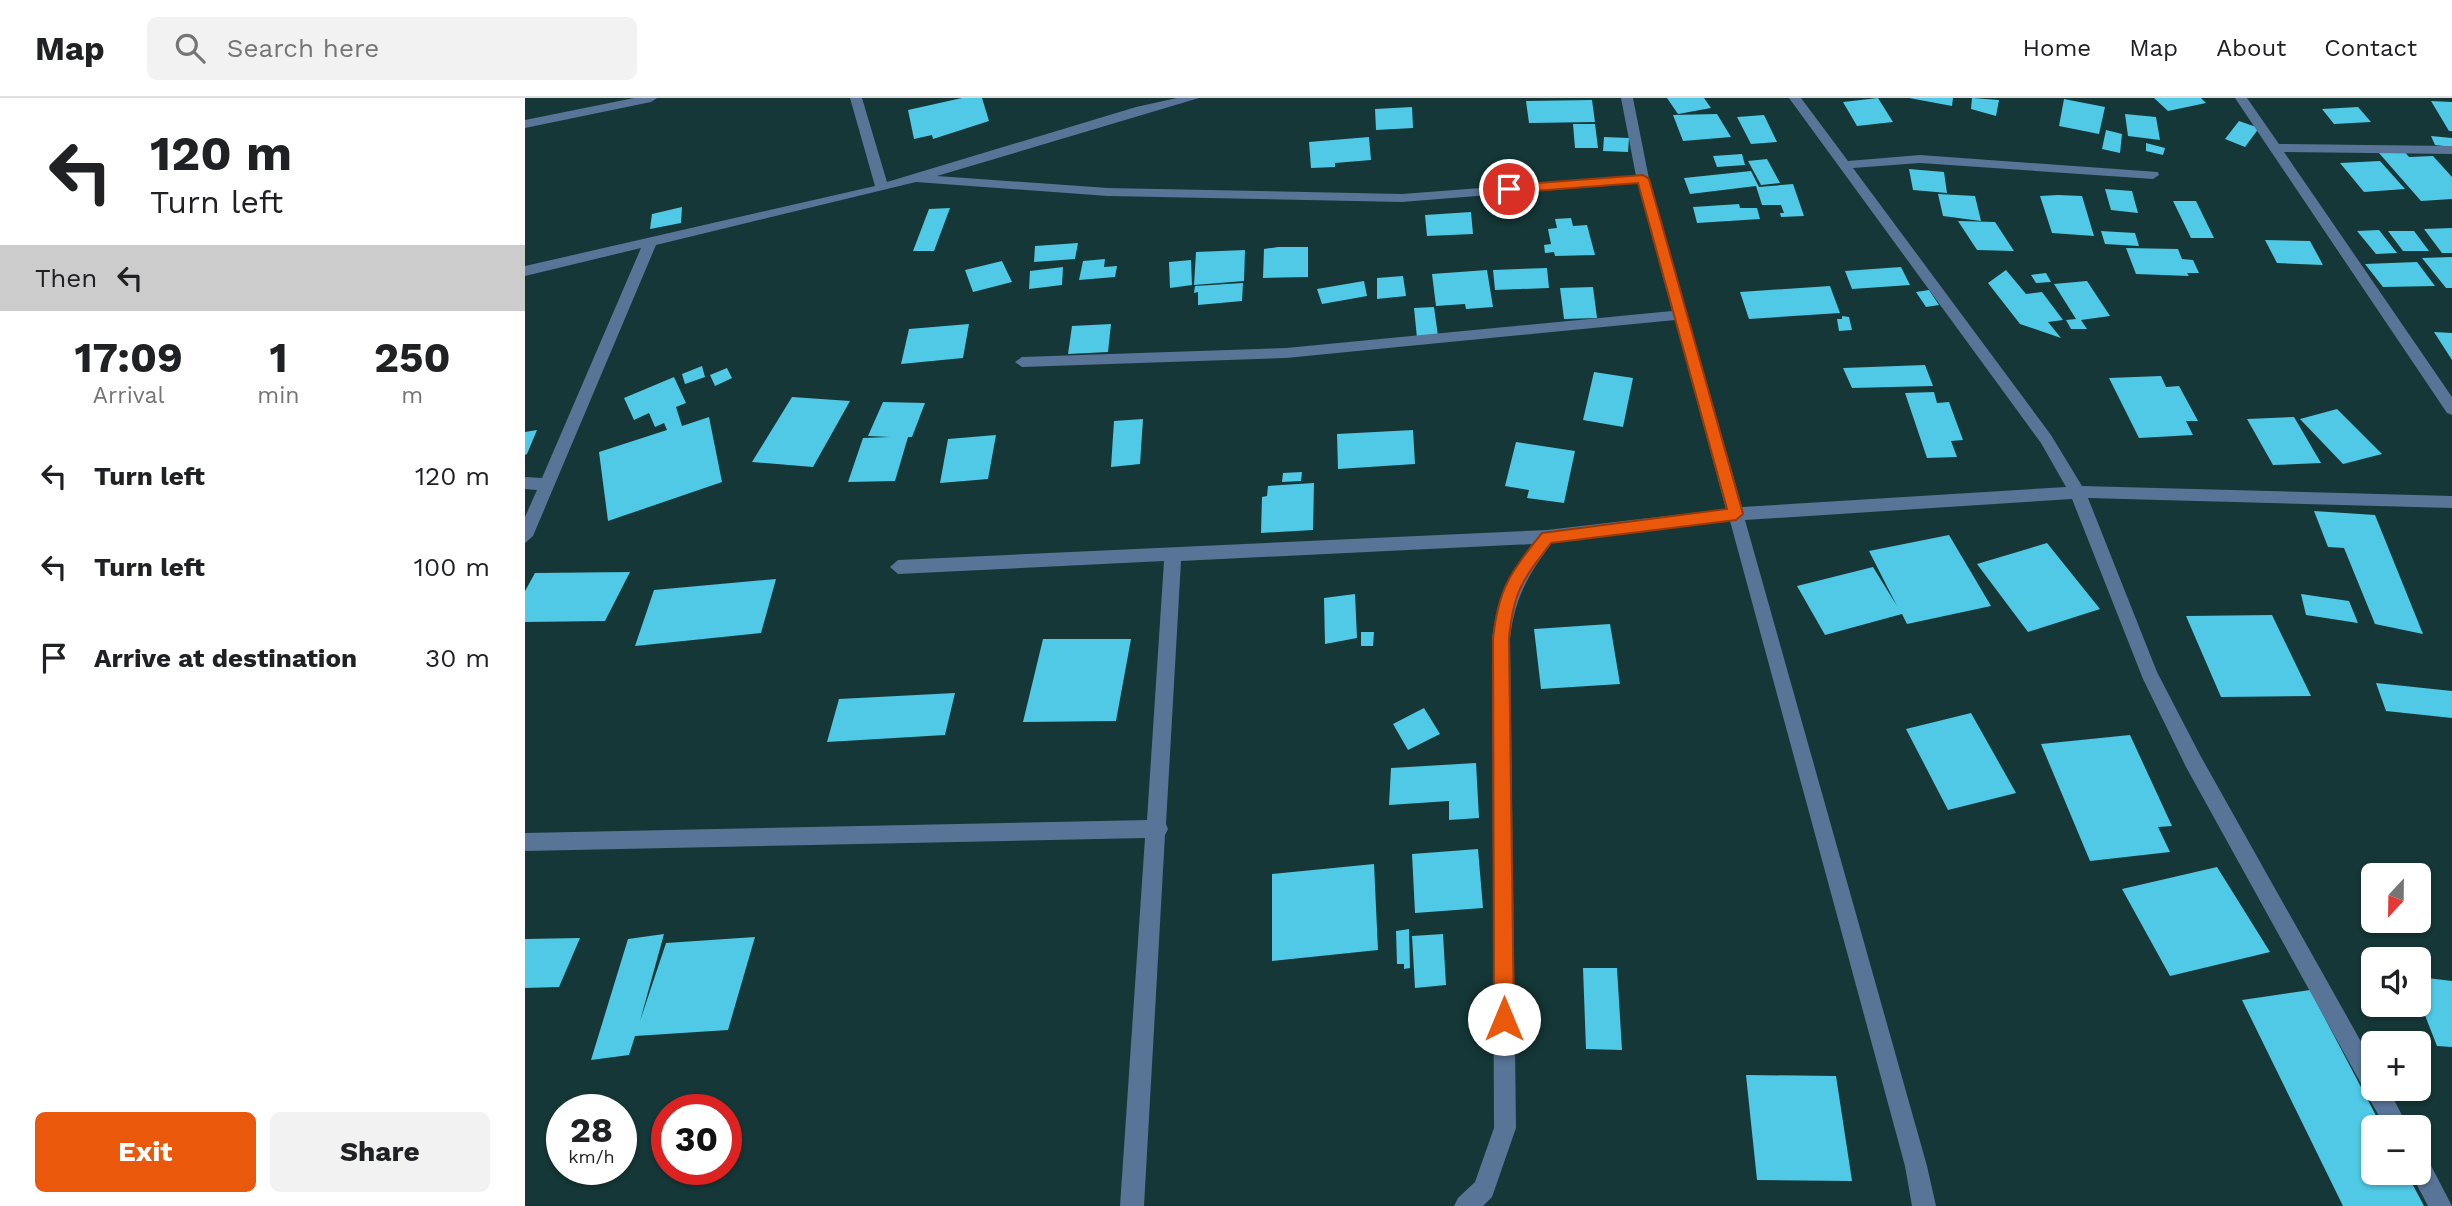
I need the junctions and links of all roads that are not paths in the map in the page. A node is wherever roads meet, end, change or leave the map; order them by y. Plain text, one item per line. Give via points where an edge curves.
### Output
1 (651, 98) edge
2 (856, 98) edge
3 (1193, 98) edge
4 (1627, 98) edge
5 (1795, 98) edge
6 (2241, 98) edge
7 (525, 124) edge
8 (2276, 148) junction
9 (2452, 150) edge
10 (1845, 165) junction
11 (2153, 176) dead end
12 (915, 178) junction
13 (1643, 179) junction
14 (882, 188) junction
15 (650, 243) junction
16 (525, 271) edge
17 (1681, 315) junction
18 (1022, 362) dead end
19 (2452, 409) edge
20 (525, 483) edge
21 (545, 484) junction
22 (2077, 492) junction
23 (2447, 502) edge
24 (1736, 514) junction
25 (2452, 517) edge
26 (525, 536) edge
27 (1547, 537) junction
28 (1173, 555) junction
29 (898, 567) dead end
30 (1158, 829) junction
31 (525, 842) edge
32 (2361, 1062) edge
33 (2429, 1185) edge
34 (1132, 1206) edge
35 (1466, 1206) edge
36 (1924, 1206) edge
37 (2441, 1206) edge

1 - 7 street
2 - 14 street
3 - 12 street
4 - 13 street
5 - 10 street
6 - 8 street
8 - 9 street
8 - 19 street
10 - 11 street via 1920,159
10 - 22 street via 2046,439
12 - 13 street via 1108,192 1402,198
12 - 14 street
13 - 17 street
14 - 15 street
15 - 16 street
15 - 21 street
17 - 18 street via 1286,353
17 - 24 street
20 - 21 street
21 - 26 street
22 - 23 street
22 - 24 street
22 - 32 street via 2149,674
23 - 25 street
24 - 27 street
24 - 36 street
27 - 28 street
27 - 35 street via 1518,574 1504,606 1505,1128 1484,1189
28 - 29 street
28 - 30 street
30 - 31 street
30 - 34 street
33 - 37 street

